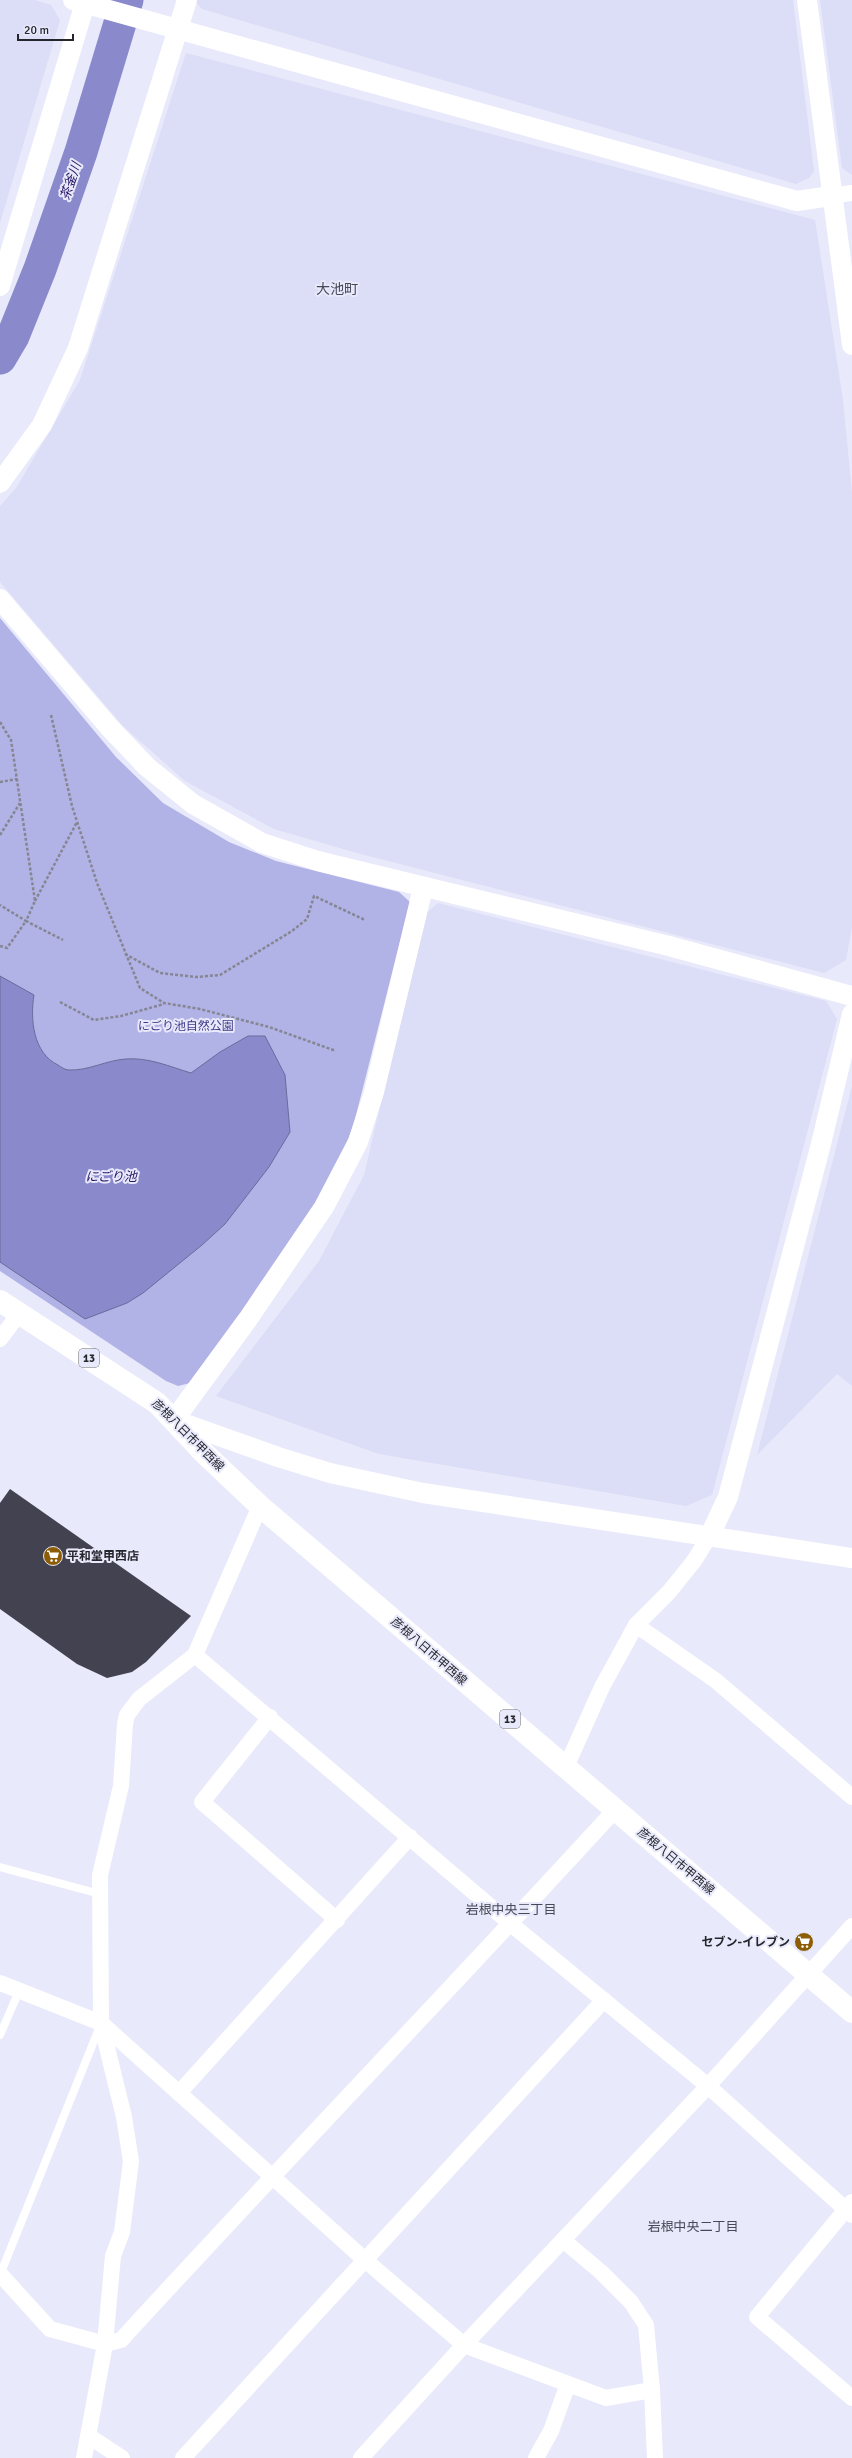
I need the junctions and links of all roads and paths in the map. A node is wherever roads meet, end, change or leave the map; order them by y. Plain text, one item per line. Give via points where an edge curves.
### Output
1 (187, 0) edge
2 (807, 0) edge
3 (81, 1) edge
4 (179, 28) junction
5 (852, 193) edge
6 (831, 196) junction
7 (0, 286) edge
8 (852, 345) edge
9 (0, 483) edge
10 (0, 598) edge
11 (51, 715) dead end
12 (0, 722) edge
13 (17, 779) junction
14 (0, 782) edge
15 (20, 802) junction
16 (77, 821) junction
17 (0, 835) edge
18 (423, 888) junction
19 (35, 901) junction
20 (0, 905) edge
21 (365, 920) dead end
22 (26, 921) junction
23 (63, 940) dead end
24 (0, 946) edge
25 (125, 954) junction
26 (852, 996) edge
27 (60, 1002) dead end
28 (164, 1004) junction
29 (852, 1014) edge
30 (336, 1051) dead end
31 (0, 1301) edge
32 (19, 1314) junction
33 (0, 1339) edge
34 (174, 1420) junction
35 (260, 1506) junction
36 (710, 1535) junction
37 (852, 1558) edge
38 (636, 1625) junction
39 (195, 1655) junction
40 (270, 1717) junction
41 (566, 1767) junction
42 (852, 1797) edge
43 (615, 1810) junction
44 (410, 1837) junction
45 (0, 1867) edge
46 (100, 1894) junction
47 (337, 1920) junction
48 (511, 1924) junction
49 (852, 1926) edge
50 (808, 1974) junction
51 (0, 1984) edge
52 (19, 1991) junction
53 (604, 2000) junction
54 (852, 2012) edge
55 (101, 2023) junction
56 (0, 2035) edge
57 (708, 2086) junction
58 (179, 2093) junction
59 (271, 2176) junction
60 (850, 2209) edge
61 (563, 2240) junction
62 (365, 2260) junction
63 (0, 2274) edge
64 (105, 2344) junction
65 (464, 2345) junction
66 (568, 2384) junction
67 (652, 2390) junction
68 (852, 2398) edge
69 (90, 2438) junction
70 (84, 2458) edge
71 (122, 2458) edge
72 (183, 2458) edge
73 (361, 2458) edge
74 (536, 2458) edge
75 (656, 2458) edge

1 - 4 street
2 - 6 street
3 - 4 street
3 - 7 street
4 - 6 street via 796,201
4 - 9 street via 78,348 42,425
5 - 6 street
6 - 8 street
10 - 18 street via 110,728 147,767 192,804 262,843 318,861
11 - 16 path
12 - 13 path via 11,740
13 - 14 path
13 - 15 path
15 - 17 path
15 - 19 path
16 - 19 path
16 - 25 path via 97,883
18 - 26 street via 669,946
18 - 34 street via 374,1092 358,1142 324,1207 248,1319
19 - 22 path
20 - 22 path
21 - 25 path via 314,896 307,919 220,975 196,977 160,972
22 - 23 path
22 - 24 path via 6,948
25 - 28 path via 140,988
27 - 28 path via 94,1020 121,1016
28 - 30 path via 200,1009 269,1027
29 - 36 street via 821,1144 728,1497
31 - 32 main road, 彦根八日市甲西線 / 13
32 - 33 street
32 - 34 main road, 彦根八日市甲西線 / 13 via 140,1390
34 - 35 main road, 彦根八日市甲西線 / 13 via 203,1452
34 - 36 street via 330,1473 423,1493
35 - 39 street
35 - 41 main road, 彦根八日市甲西線 / 13
36 - 37 street
36 - 38 street via 674,1586
38 - 41 street via 602,1687
38 - 42 street via 715,1680
39 - 40 street
39 - 46 street via 139,1699 127,1715 121,1786 100,1876
40 - 44 street
40 - 47 street via 202,1802
41 - 43 main road, 彦根八日市甲西線 / 13
43 - 48 street
43 - 50 main road, 彦根八日市甲西線 / 13
44 - 47 street
44 - 48 street
45 - 46 lane
46 - 55 street
47 - 58 street
48 - 53 street
48 - 59 street
49 - 50 street
50 - 54 main road, 彦根八日市甲西線 / 13
50 - 57 street
51 - 52 street
52 - 55 street
52 - 56 lane
53 - 57 street
53 - 62 street
55 - 58 street
55 - 63 lane
55 - 64 street via 132,2162 122,2232 113,2256
57 - 60 street
57 - 61 street
58 - 59 street
59 - 62 street
59 - 64 street via 121,2340
60 - 68 street via 757,2317
61 - 65 street
61 - 67 street via 631,2302 646,2325
62 - 65 street
62 - 72 street
63 - 64 street via 50,2330
64 - 69 street
65 - 66 street
65 - 73 street
66 - 67 street via 606,2398
66 - 74 street via 551,2431
67 - 75 street
69 - 70 street
69 - 71 street

